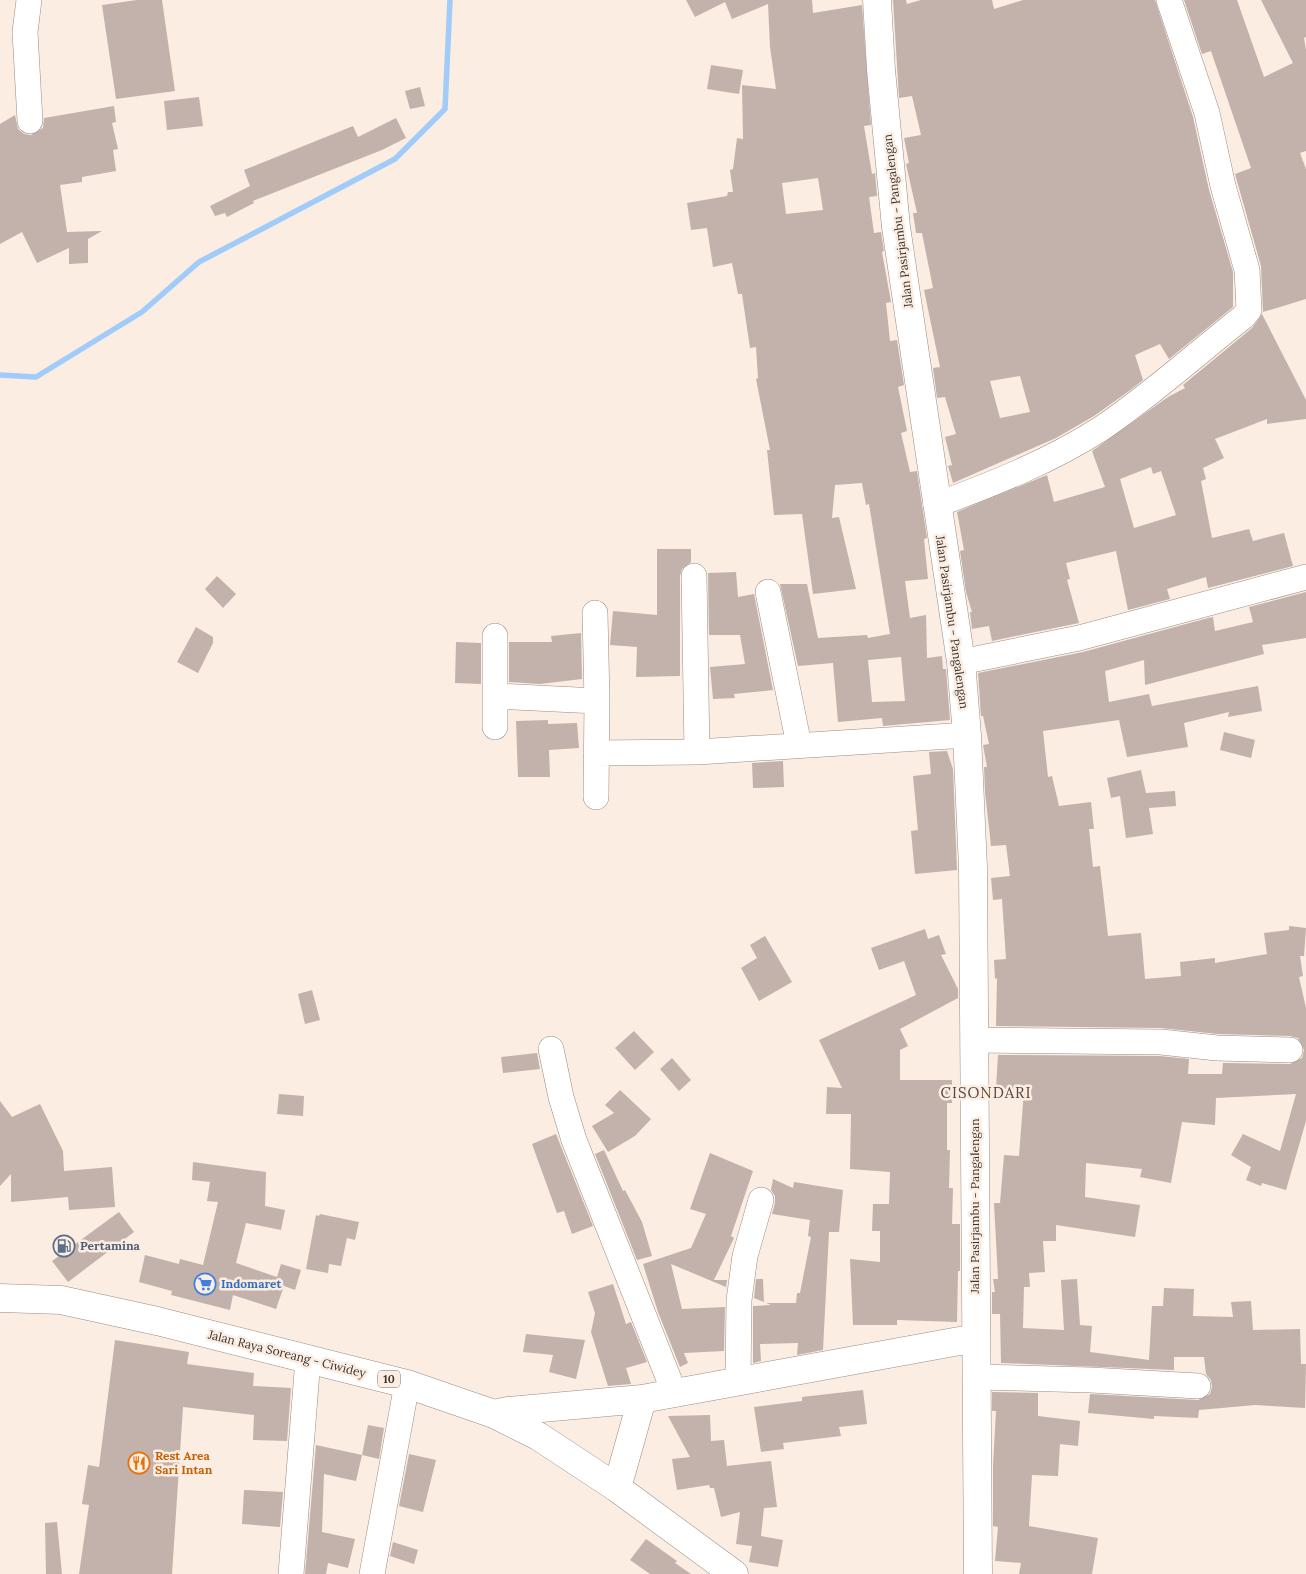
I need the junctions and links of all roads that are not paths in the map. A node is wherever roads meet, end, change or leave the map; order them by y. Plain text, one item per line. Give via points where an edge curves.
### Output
1 (29, 0) edge
2 (877, 0) edge
3 (1169, 0) edge
4 (30, 121) dead end
5 (936, 505) junction
6 (694, 576) dead end
7 (1306, 577) edge
8 (768, 592) dead end
9 (595, 613) dead end
10 (495, 636) dead end
11 (960, 662) junction
12 (495, 696) junction
13 (597, 700) junction
14 (495, 727) dead end
15 (967, 735) junction
16 (799, 745) junction
17 (697, 752) junction
18 (596, 753) junction
19 (596, 797) dead end
20 (974, 1040) junction
21 (551, 1049) dead end
22 (1290, 1050) dead end
23 (760, 1200) dead end
24 (0, 1298) edge
25 (976, 1338) junction
26 (308, 1359) junction
27 (976, 1377) junction
28 (738, 1380) junction
29 (407, 1384) junction
30 (1198, 1386) dead end
31 (674, 1392) junction
32 (642, 1399) junction
33 (494, 1414) junction
34 (617, 1488) junction
35 (291, 1574) edge
36 (372, 1574) edge
37 (734, 1574) edge
38 (978, 1574) edge

1 - 4 street via 25,32
2 - 5 main road, Jalan Pasirjambu - Pangalengan via 896,227
3 - 5 street via 1207,113 1223,186 1247,270 1249,310 1164,382 1101,428 1003,480
5 - 11 main road, Jalan Pasirjambu - Pangalengan
6 - 17 street
7 - 11 street via 1079,638
8 - 16 street
9 - 13 street
10 - 12 street
11 - 15 main road, Jalan Pasirjambu - Pangalengan
12 - 13 street
12 - 14 street
13 - 18 street
15 - 16 street
15 - 20 main road, Jalan Pasirjambu - Pangalengan via 973,868
16 - 17 street
17 - 18 street
18 - 19 street
20 - 22 street via 1161,1042 1217,1048
20 - 25 main road, Jalan Pasirjambu - Pangalengan
21 - 31 street via 574,1140
23 - 28 street via 745,1256 740,1300
24 - 26 main road, Jalan Raya Soreang - Ciwidey / 10 via 61,1300
25 - 27 main road, Jalan Pasirjambu - Pangalengan
25 - 28 main road
26 - 29 main road, Jalan Raya Soreang - Ciwidey / 10
26 - 35 street
27 - 30 street
27 - 38 main road, Jalan Pasirjambu - Pangalengan
28 - 31 main road
29 - 33 main road, Jalan Raya Soreang - Ciwidey / 10
29 - 36 street
31 - 32 main road
32 - 33 main road
32 - 34 main road
33 - 34 main road, Jalan Raya Soreang - Ciwidey / 10 via 538,1436
34 - 37 main road, Jalan Raya Soreang - Ciwidey / 10

